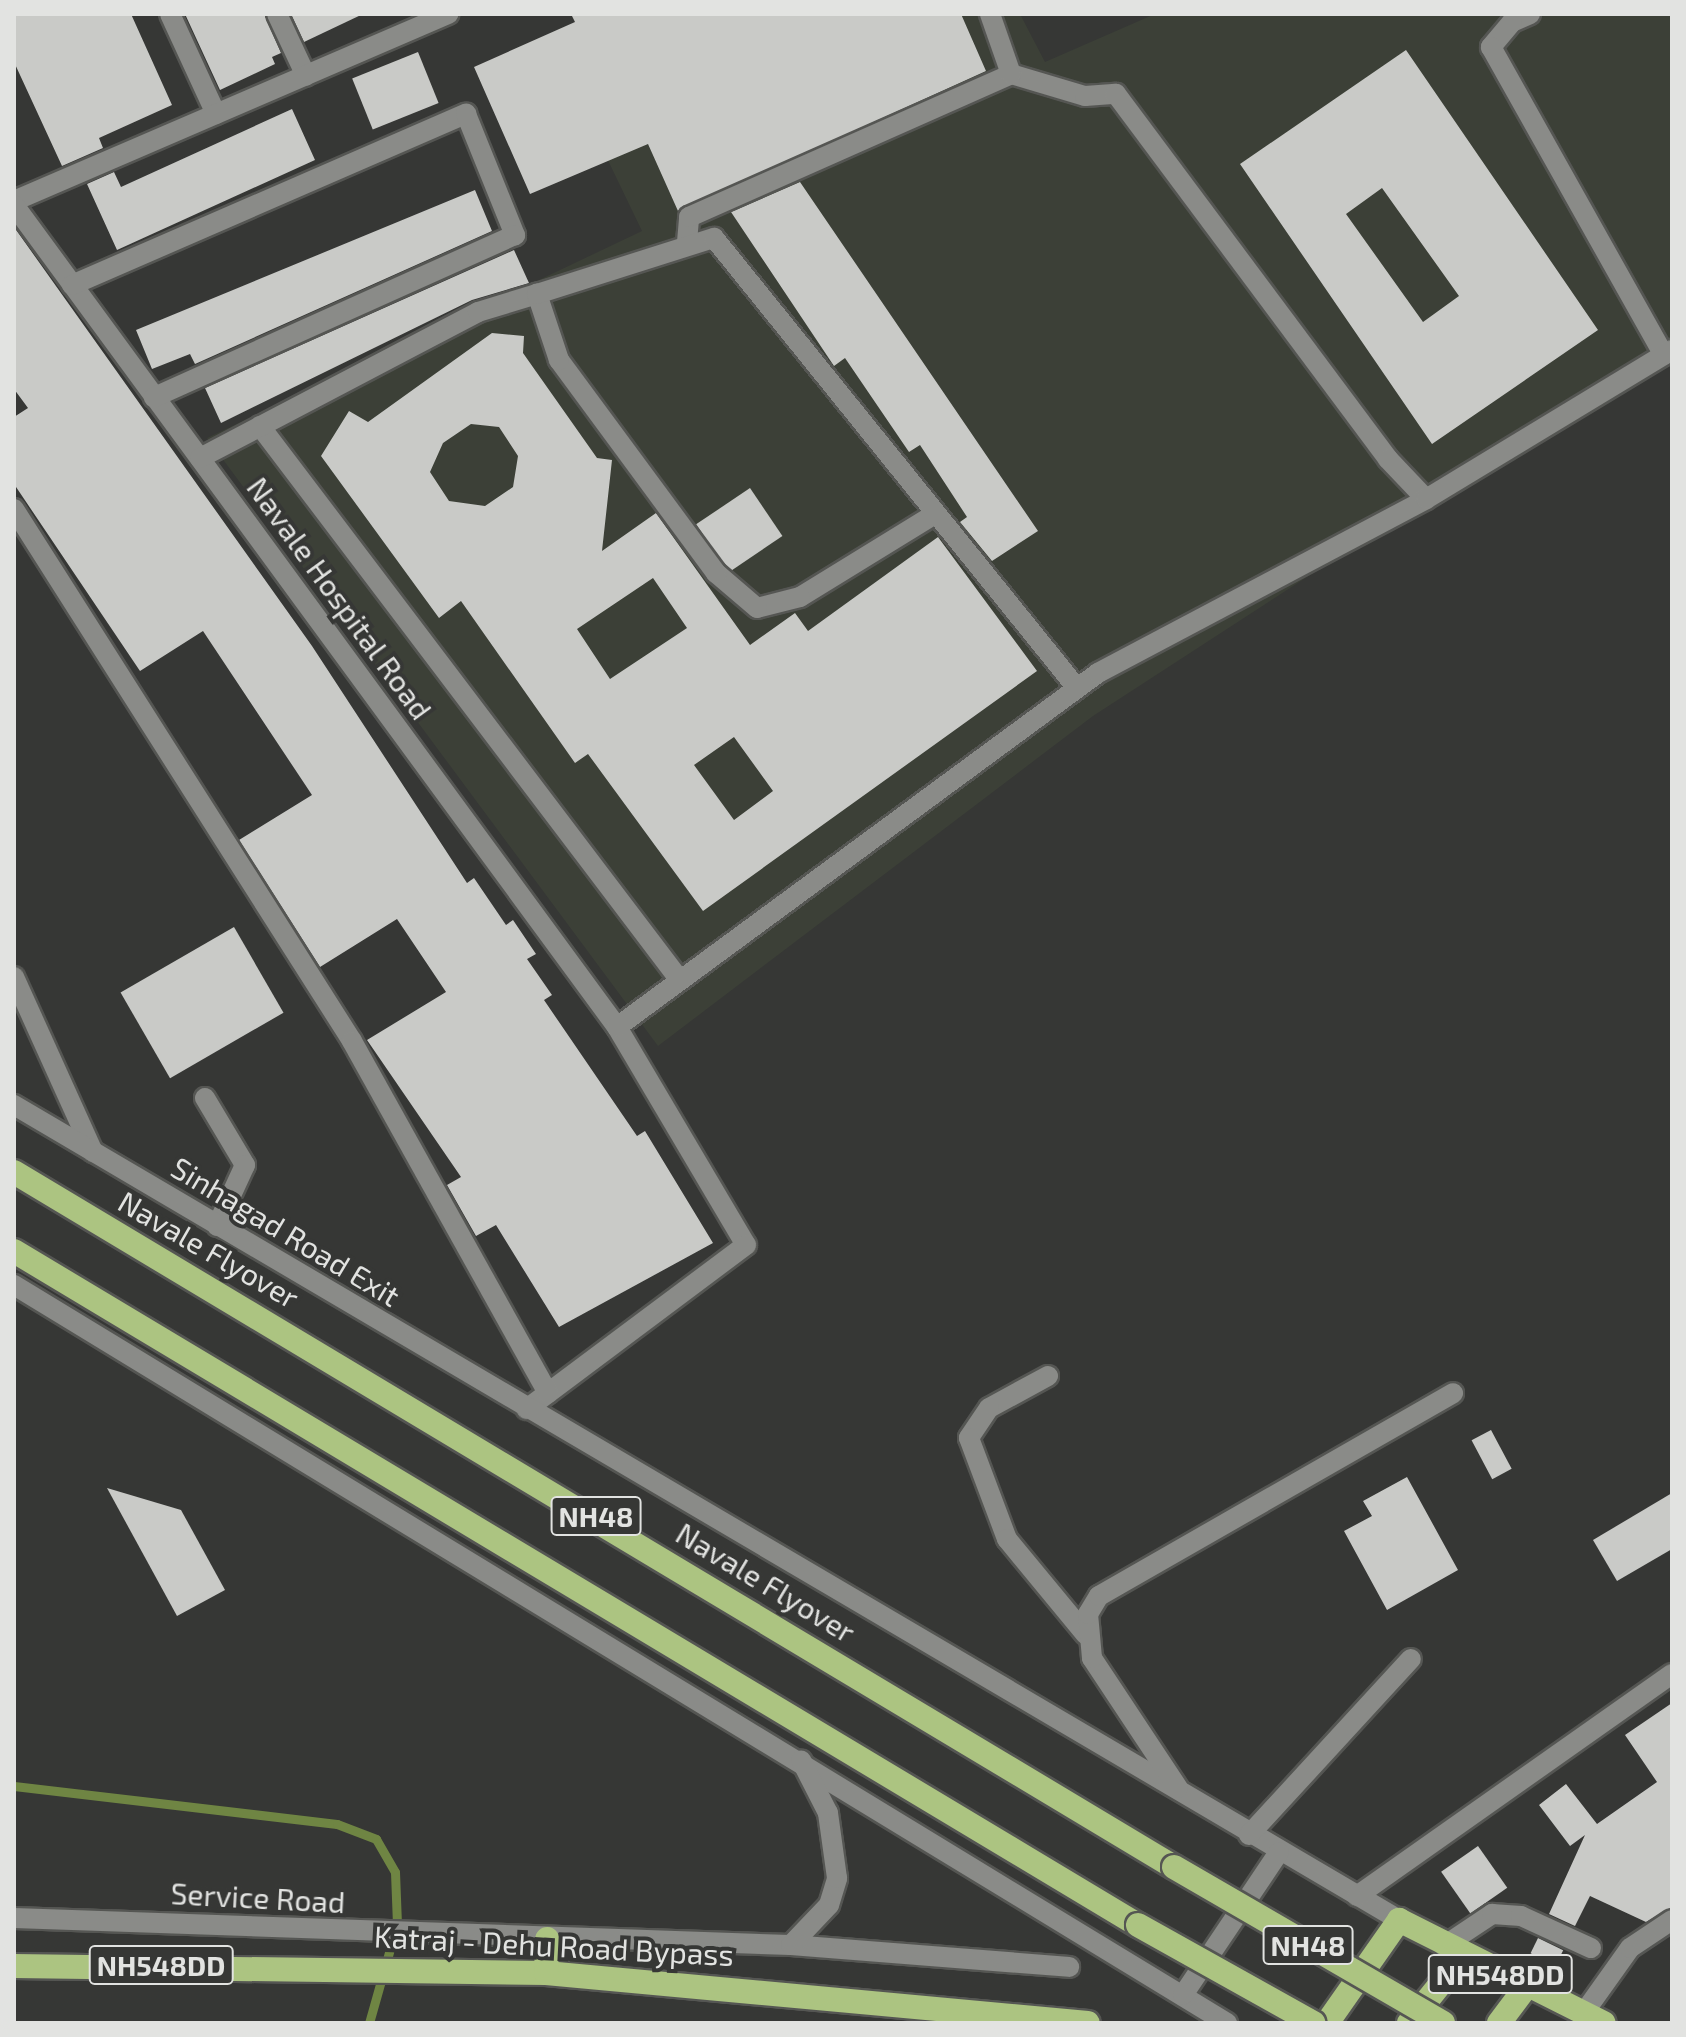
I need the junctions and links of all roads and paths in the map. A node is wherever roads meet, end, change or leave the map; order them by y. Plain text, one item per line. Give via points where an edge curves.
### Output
1 (170, 14) edge
2 (277, 14) edge
3 (449, 14) edge
4 (990, 14) edge
5 (1530, 14) edge
6 (1011, 74) junction
7 (306, 76) junction
8 (216, 114) junction
9 (14, 203) edge
10 (687, 242) junction
11 (72, 285) junction
12 (537, 294) junction
13 (1668, 353) edge
14 (154, 397) junction
15 (260, 426) junction
16 (200, 458) junction
17 (1426, 499) junction
18 (14, 509) edge
19 (935, 514) junction
20 (1077, 688) junction
21 (14, 977) edge
22 (679, 979) junction
23 (617, 1027) junction
24 (205, 1098) dead end
25 (14, 1105) edge
26 (93, 1152) junction
27 (14, 1172) edge
28 (217, 1226) junction
29 (14, 1251) edge
30 (14, 1285) edge
31 (1048, 1376) dead end
32 (548, 1393) junction
33 (1453, 1393) dead end
34 (527, 1409) junction
35 (1086, 1635) junction
36 (1411, 1659) dead end
37 (1672, 1674) edge
38 (801, 1760) junction
39 (1180, 1791) junction
40 (1249, 1835) junction
41 (1279, 1852) junction
42 (1357, 1896) junction
43 (14, 1918) edge
44 (1399, 1920) junction
45 (1672, 1920) edge
46 (547, 1939) junction
47 (791, 1945) junction
48 (1591, 1948) dead end
49 (1454, 1951) junction
50 (14, 1966) edge
51 (1069, 1967) dead end
52 (546, 1973) junction
53 (1526, 1987) junction
54 (1183, 1995) junction
55 (1593, 2019) edge
56 (1088, 2023) edge
57 (1227, 2023) edge
58 (1313, 2023) edge
59 (1327, 2023) edge
60 (1409, 2023) edge
61 (1443, 2023) edge
62 (1499, 2023) edge

1 - 8 street
2 - 7 street
3 - 7 street
4 - 6 street
5 - 13 street via 1512,22 1491,47
6 - 10 street via 689,217
6 - 17 street via 1024,84 1085,96 1116,94 1379,447
7 - 8 street
8 - 9 street
9 - 11 street, Navale Hospital Road
10 - 12 street
10 - 19 street via 714,238
11 - 14 street, Navale Hospital Road
11 - 14 street via 466,114 515,235
12 - 15 street via 478,312
12 - 19 street via 559,360 716,573 757,608 800,597
13 - 17 street
14 - 16 street, Navale Hospital Road
15 - 16 street
15 - 22 street
16 - 23 street, Navale Hospital Road
17 - 20 street
18 - 32 street via 352,1041
19 - 20 street
20 - 22 street
21 - 26 street
22 - 23 street
23 - 32 street, Navale Hospital Road via 746,1245
24 - 28 street via 245,1165
25 - 26 street, Sinhagad Road Exit
26 - 28 street, Sinhagad Road Exit
27 - 61 highway, Navale Flyover / NH48, bridge
28 - 34 street, Sinhagad Road Exit
29 - 58 highway, NH48, bridge via 1138,1925
30 - 38 street
31 - 35 street via 989,1408 969,1438 1007,1539
32 - 34 street
33 - 35 street via 1099,1596
34 - 39 street, Sinhagad Road Exit
35 - 39 street via 1092,1658
36 - 40 street
37 - 42 street
38 - 47 street via 828,1813 837,1878 829,1905
38 - 54 street
39 - 40 street, Sinhagad Road Exit
40 - 41 street, Sinhagad Road Exit
41 - 42 street, Sinhagad Road Exit
41 - 54 street
42 - 44 street, Sinhagad Road Exit
43 - 46 street, Service Road
44 - 49 highway, NH548DD
44 - 59 highway, NH548DD
45 - 55 street via 1630,1948
46 - 47 street, Service Road
46 - 52 highway
47 - 51 street, Service Road
48 - 49 street via 1521,1916 1492,1914
49 - 53 highway, NH548DD
49 - 60 highway, NH548DD
50 - 52 highway, Katraj - Dehu Road Bypass / NH548DD via 308,1965
52 - 56 highway, Katraj - Dehu Road Bypass / NH548DD
53 - 55 highway, NH548DD
53 - 62 highway
54 - 57 street

